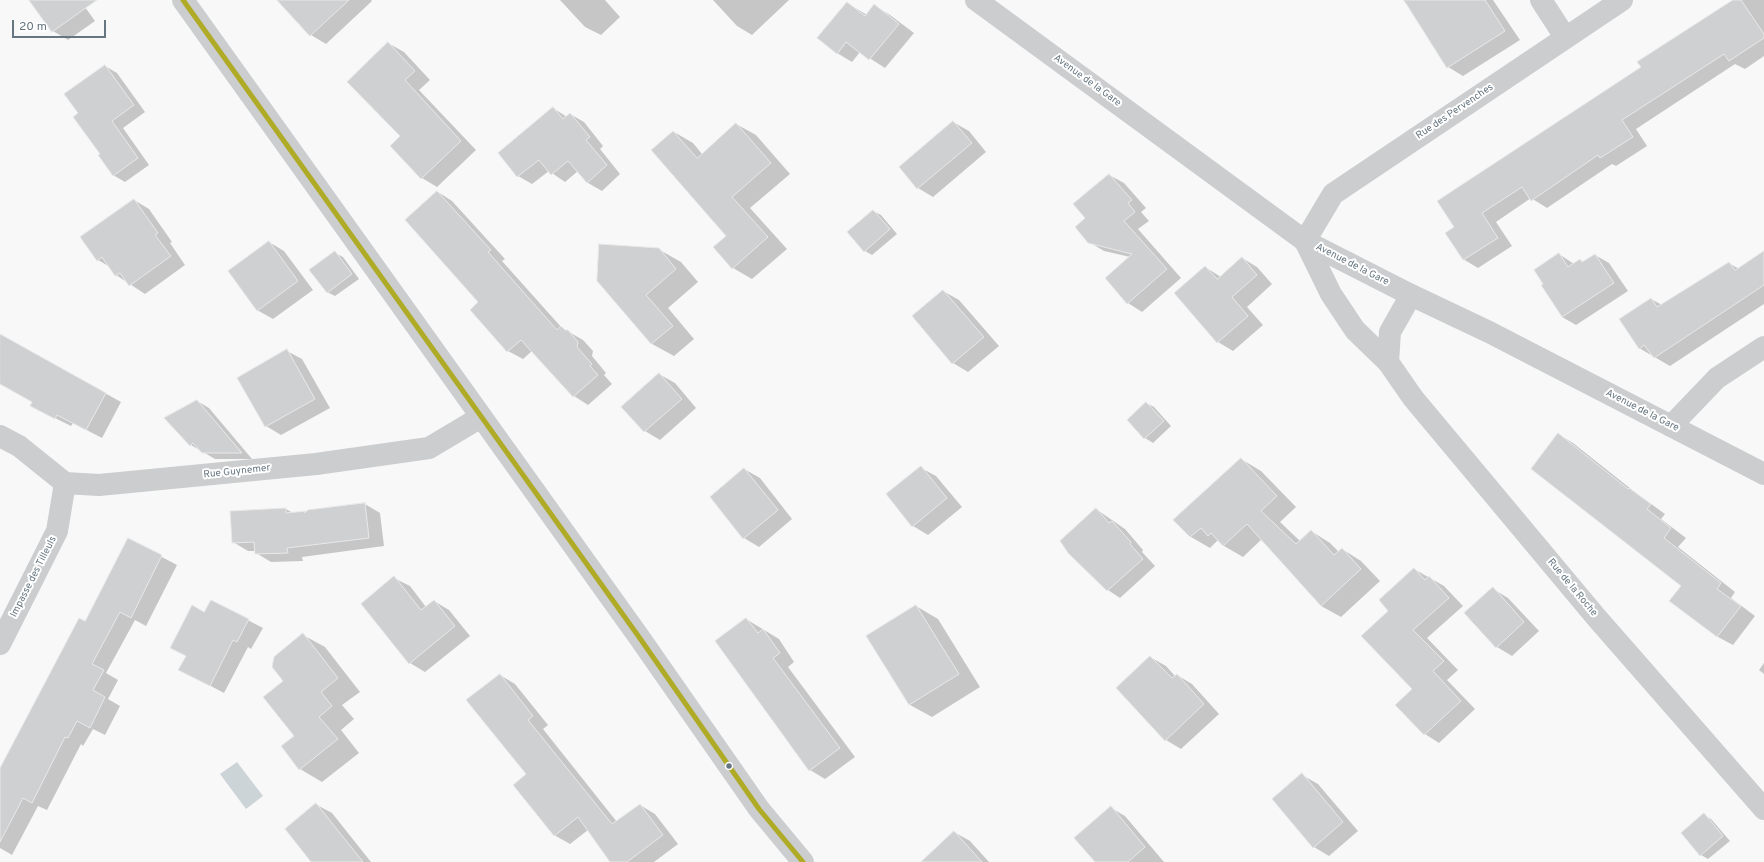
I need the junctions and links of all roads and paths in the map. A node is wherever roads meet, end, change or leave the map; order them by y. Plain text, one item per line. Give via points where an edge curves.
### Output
1 (183, 0) edge
2 (976, 0) edge
3 (1541, 0) edge
4 (1622, 0) edge
5 (1565, 37) junction
6 (1305, 241) junction
7 (1411, 295) junction
8 (1764, 347) edge
9 (1388, 362) junction
10 (481, 417) junction
11 (1671, 426) junction
12 (0, 436) edge
13 (1764, 474) edge
14 (64, 483) junction
15 (0, 644) edge
16 (1764, 809) edge
17 (802, 862) edge

1 - 10 street
2 - 6 street, Avenue de la Gare
3 - 5 street
4 - 5 street, Rue des Pervenches
5 - 6 street, Rue des Pervenches via 1333,194
6 - 7 street, Avenue de la Gare
6 - 9 street, Rue de la Roche via 1331,294 1355,330
7 - 9 street via 1390,332
7 - 11 street, Avenue de la Gare via 1489,332
8 - 11 street via 1717,378
9 - 16 street, Rue de la Roche via 1413,398 1586,605
10 - 14 street, Rue Guynemer via 428,448 316,464 153,480 99,485
10 - 17 street via 759,809
11 - 13 street, Avenue de la Gare
12 - 14 street via 20,446
14 - 15 street, Impasse des Tilleuls via 57,531

